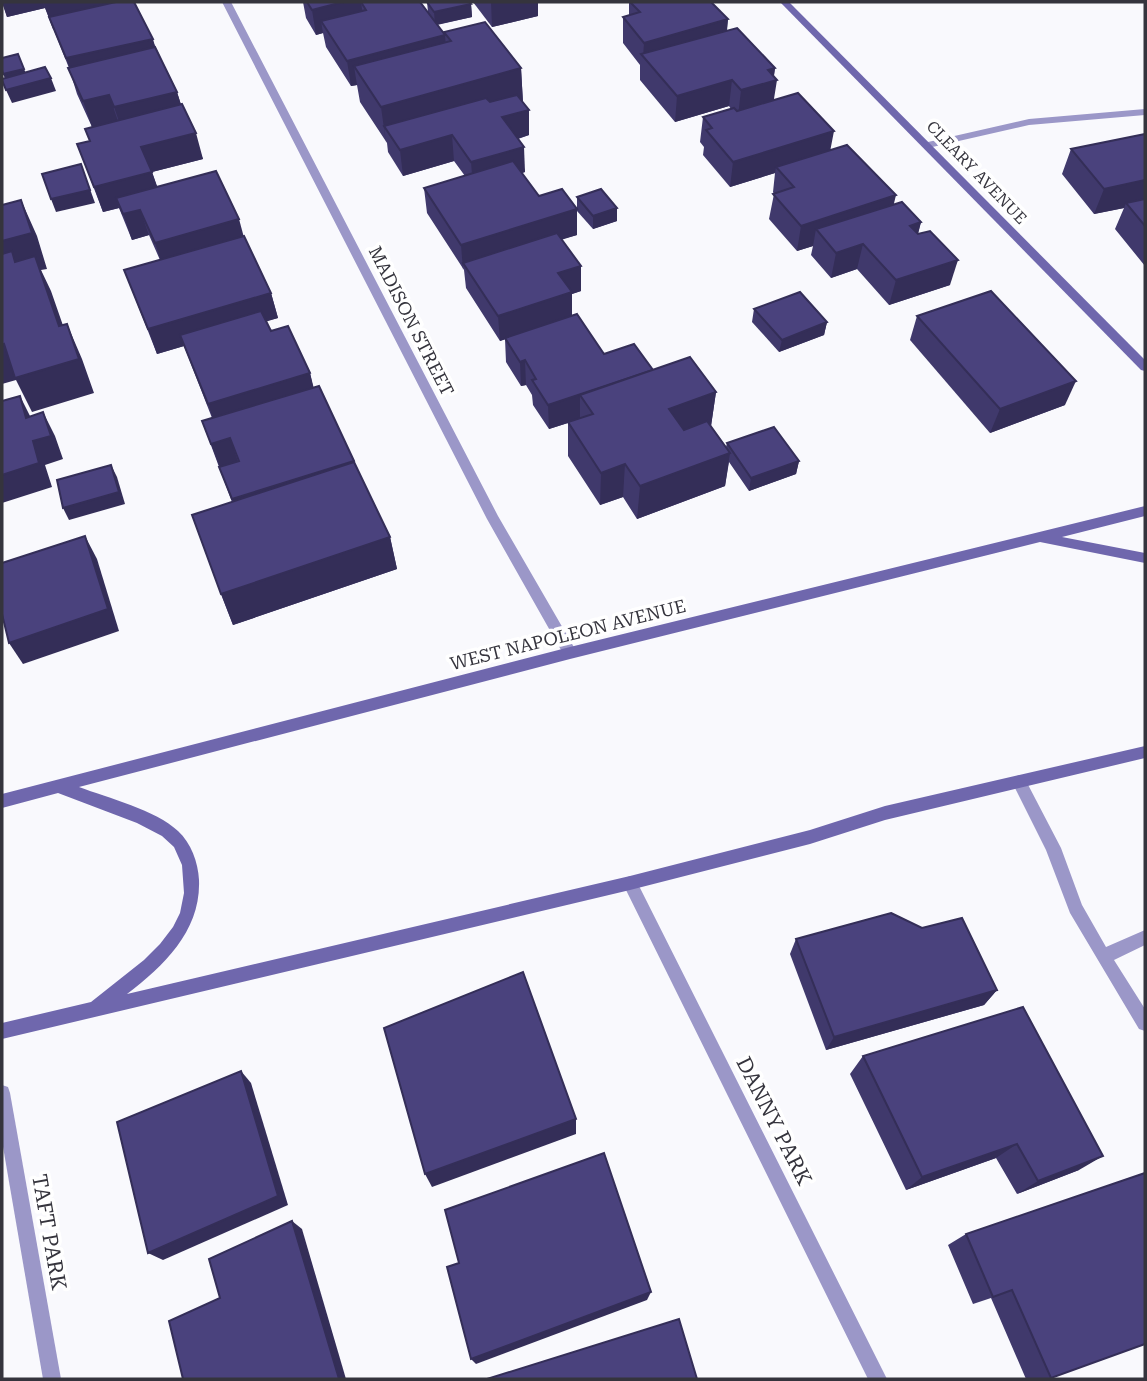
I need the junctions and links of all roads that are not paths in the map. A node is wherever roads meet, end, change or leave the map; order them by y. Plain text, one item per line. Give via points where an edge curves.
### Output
1 (226, 2) edge
2 (784, 2) edge
3 (1145, 111) edge
4 (928, 145) junction
5 (1145, 367) edge
6 (1145, 511) edge
7 (1037, 536) junction
8 (1145, 558) edge
9 (570, 653) junction
10 (1145, 752) edge
11 (1019, 782) junction
12 (63, 788) junction
13 (2, 802) edge
14 (630, 883) junction
15 (1145, 937) edge
16 (1102, 957) junction
17 (90, 1011) junction
18 (1145, 1023) edge
19 (2, 1031) edge
20 (2, 1093) edge
21 (52, 1379) edge
22 (877, 1379) edge

1 - 9 street, MADISON STREET via 487,506
2 - 4 main road, CLEARY AVENUE
3 - 4 street via 1029,122
4 - 5 main road, CLEARY AVENUE
6 - 7 main road, WEST NAPOLEON AVENUE
7 - 8 main road
7 - 9 main road, WEST NAPOLEON AVENUE
9 - 12 main road, WEST NAPOLEON AVENUE
10 - 11 main road
11 - 14 main road via 885,813
11 - 16 street
12 - 13 main road, WEST NAPOLEON AVENUE
12 - 17 main road via 169,832 190,859 194,891 183,928 150,967
14 - 17 main road
14 - 22 street, DANNY PARK
15 - 16 street
16 - 18 street
17 - 19 main road
20 - 21 street, TAFT PARK

